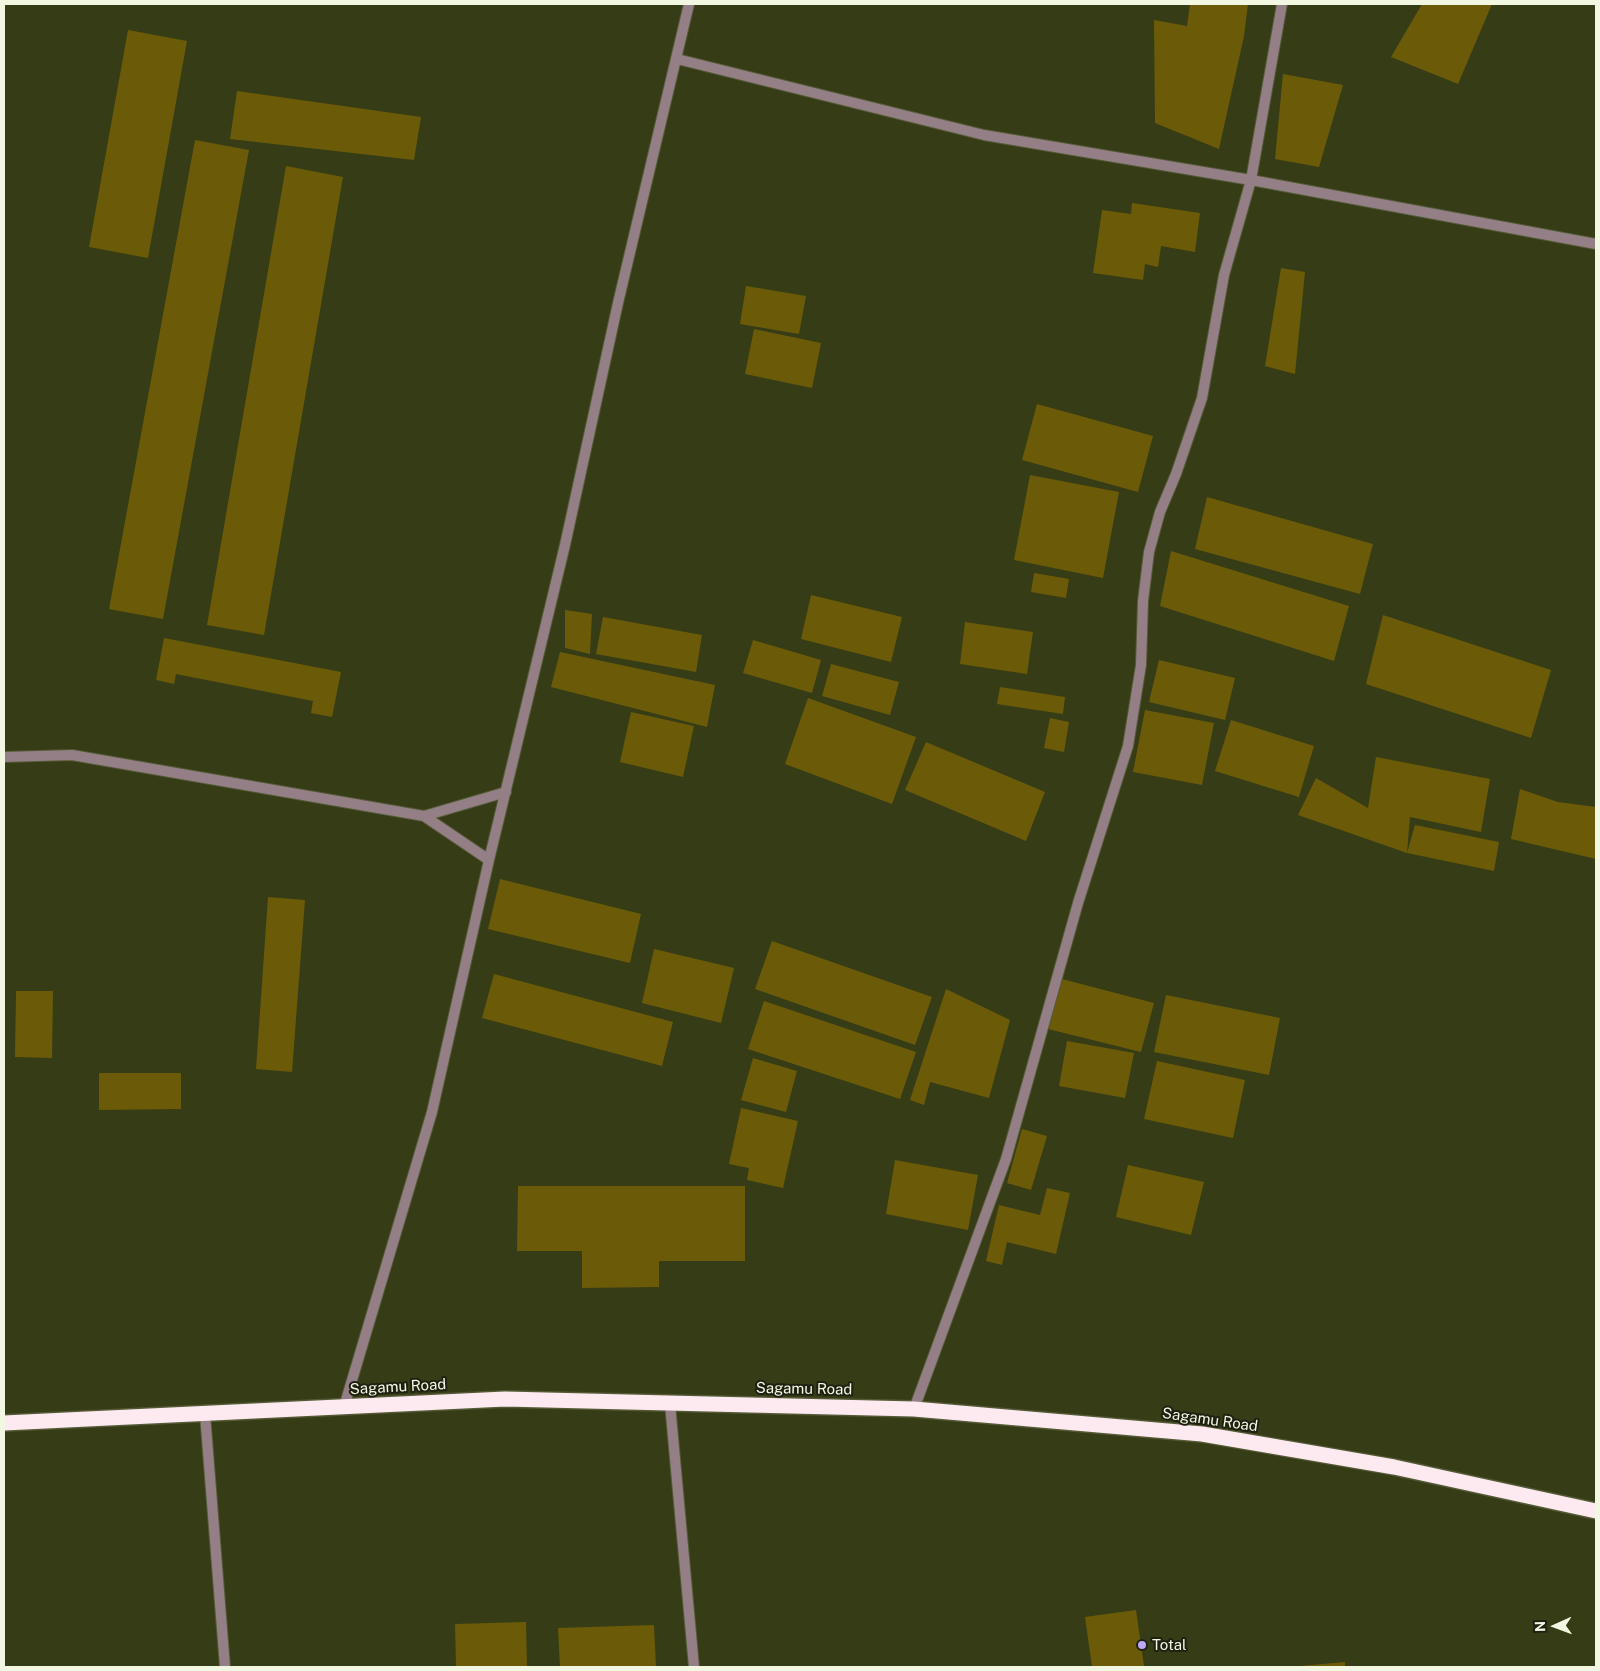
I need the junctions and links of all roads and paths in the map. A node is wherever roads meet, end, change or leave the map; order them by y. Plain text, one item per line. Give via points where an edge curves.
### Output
1 (689, 4) edge
2 (1282, 4) edge
3 (677, 59) junction
4 (1251, 180) junction
5 (1596, 244) edge
6 (4, 757) edge
7 (506, 792) junction
8 (424, 816) junction
9 (489, 860) junction
10 (670, 1404) junction
11 (344, 1407) junction
12 (914, 1409) junction
13 (204, 1414) junction
14 (4, 1423) edge
15 (1596, 1512) edge
16 (225, 1667) edge
17 (694, 1667) edge

1 - 3 street
2 - 4 street
3 - 4 street via 984,135
3 - 7 street
4 - 5 street
4 - 12 street via 1224,275 1202,398 1160,512 1149,552 1143,601 1141,665 1128,746 1078,903 1006,1159
6 - 8 street via 72,755
7 - 8 street
7 - 9 street
8 - 9 street
9 - 11 street via 432,1112
10 - 11 highway, Sagamu Road via 505,1399
10 - 12 highway, Sagamu Road
10 - 17 street
11 - 13 highway, Sagamu Road
12 - 15 highway, Sagamu Road via 1202,1434 1394,1468
13 - 14 highway, Sagamu Road
13 - 16 street

